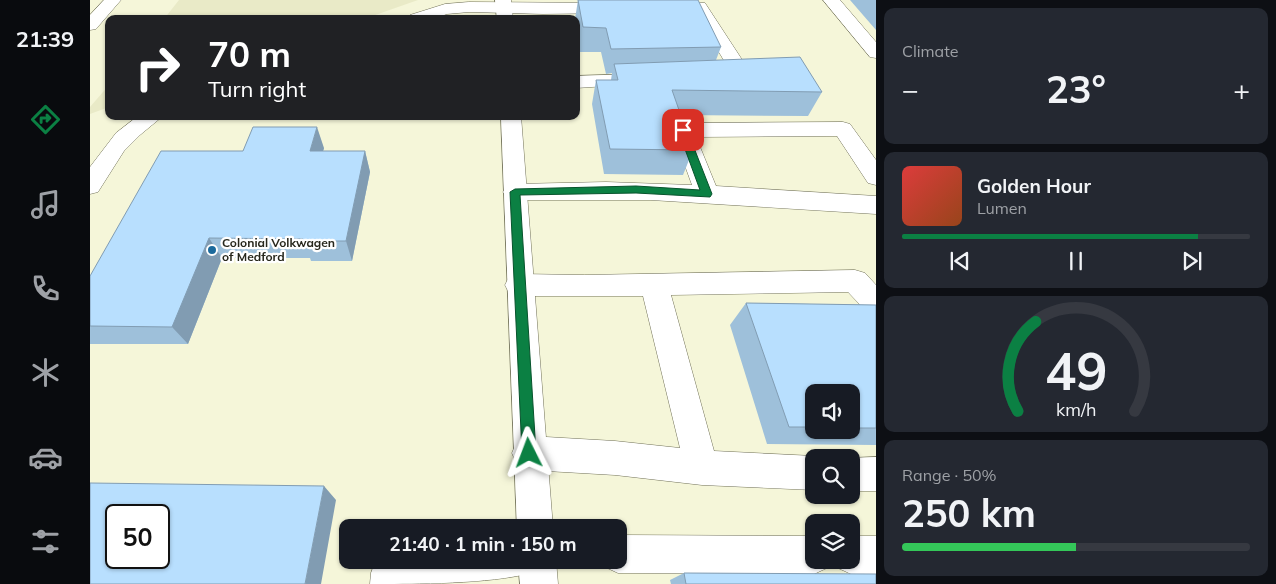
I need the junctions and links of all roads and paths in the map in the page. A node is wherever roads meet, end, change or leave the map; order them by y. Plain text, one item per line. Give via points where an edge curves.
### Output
1 (114, 0) edge
2 (416, 0) edge
3 (832, 0) edge
4 (632, 7) edge
5 (661, 7) edge
6 (504, 9) edge
7 (433, 13) junction
8 (427, 15) edge
9 (90, 25) edge
10 (876, 53) edge
11 (724, 79) edge
12 (655, 80) edge
13 (580, 82) edge
14 (148, 120) edge
15 (511, 120) edge
16 (876, 176) edge
17 (90, 186) edge
18 (515, 192) junction
19 (707, 194) junction
20 (876, 205) edge
21 (519, 285) junction
22 (654, 285) junction
23 (876, 302) edge
24 (529, 453) junction
25 (702, 468) junction
26 (805, 472) edge
27 (860, 474) edge
28 (876, 474) edge
29 (534, 519) edge
30 (627, 554) edge
31 (805, 555) edge
32 (860, 555) edge
33 (876, 555) edge
34 (429, 569) edge
35 (538, 569) edge
36 (389, 584) edge
37 (539, 584) edge

1 - 9 main road
2 - 7 main road
3 - 10 main road
4 - 6 main road
5 - 11 main road via 699,6 744,78
6 - 7 main road via 445,8
7 - 8 main road
12 - 13 main road
14 - 17 main road via 112,150
15 - 18 main road
16 - 19 main road via 843,130 683,130
18 - 19 main road via 636,190
18 - 21 main road
19 - 20 main road
21 - 22 main road
21 - 24 main road
22 - 23 main road via 856,281
22 - 25 main road
24 - 25 main road
24 - 29 main road
25 - 26 main road
27 - 28 main road
30 - 31 main road
32 - 33 main road
34 - 36 main road via 390,573
35 - 37 main road

